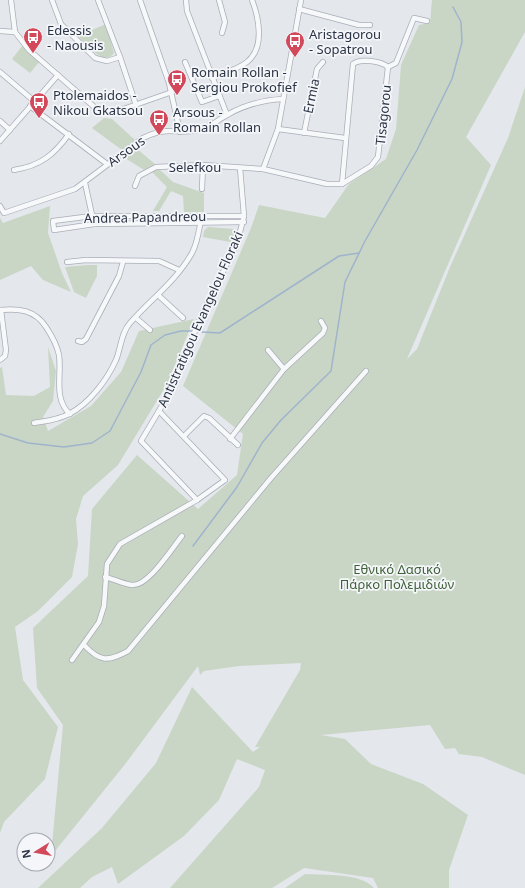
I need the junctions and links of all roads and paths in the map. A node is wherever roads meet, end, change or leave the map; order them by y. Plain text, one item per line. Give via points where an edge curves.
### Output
1 (11, 0) edge
2 (52, 0) edge
3 (98, 0) edge
4 (140, 0) edge
5 (186, 0) edge
6 (218, 0) edge
7 (252, 0) edge
8 (301, 0) edge
9 (299, 9) junction
10 (427, 21) dead end
11 (370, 25) dead end
12 (0, 31) edge
13 (15, 32) junction
14 (222, 33) dead end
15 (120, 57) junction
16 (184, 62) dead end
17 (323, 62) dead end
18 (388, 67) junction
19 (0, 72) edge
20 (58, 75) junction
21 (212, 78) junction
22 (172, 92) junction
23 (219, 96) junction
24 (283, 99) junction
25 (34, 101) junction
26 (136, 105) junction
27 (30, 106) junction
28 (227, 115) junction
29 (0, 122) edge
30 (278, 129) junction
31 (10, 130) junction
32 (180, 132) junction
33 (304, 133) junction
34 (69, 134) junction
35 (345, 138) junction
36 (0, 141) edge
37 (107, 164) junction
38 (203, 164) junction
39 (240, 168) junction
40 (263, 169) junction
41 (14, 170) dead end
42 (86, 182) junction
43 (342, 184) junction
44 (135, 186) dead end
45 (202, 190) dead end
46 (0, 206) edge
47 (92, 216) junction
48 (201, 216) junction
49 (244, 216) junction
50 (200, 222) junction
51 (244, 222) junction
52 (94, 224) junction
53 (67, 262) dead end
54 (123, 262) junction
55 (179, 270) junction
56 (158, 295) junction
57 (0, 310) edge
58 (136, 318) junction
59 (183, 318) dead end
60 (321, 321) dead end
61 (150, 330) dead end
62 (78, 341) dead end
63 (268, 350) dead end
64 (0, 360) edge
65 (284, 369) junction
66 (366, 371) dead end
67 (159, 411) junction
68 (70, 414) junction
69 (34, 423) dead end
70 (184, 436) junction
71 (230, 439) junction
72 (238, 445) dead end
73 (197, 500) junction
74 (182, 536) dead end
75 (105, 576) junction
76 (84, 645) junction
77 (72, 660) dead end

1 - 13 street
2 - 15 street via 61,24 95,58 107,61
3 - 15 street
4 - 22 street
5 - 21 street via 186,11
6 - 14 street via 225,22
7 - 21 street via 259,28 253,56 243,65
8 - 9 street
9 - 11 street via 359,25
9 - 24 street
10 - 18 street via 414,18 396,63
12 - 13 street
13 - 20 street via 29,50
15 - 26 street
16 - 23 street via 202,102
17 - 33 street, Ermia via 317,69
18 - 35 street via 379,62 357,61 353,64
18 - 43 street, Tisagorou via 378,157 371,166
19 - 25 street
20 - 25 street
20 - 26 street via 99,111 112,113
21 - 23 street
22 - 26 street
22 - 32 street
23 - 28 street
24 - 28 street, Arsous via 268,100
24 - 30 street
25 - 27 street
27 - 31 street
27 - 34 street
28 - 32 street, Arsous via 203,129
29 - 31 street
30 - 33 street
30 - 40 street
31 - 36 street
32 - 37 street, Arsous via 161,131 143,138
33 - 35 street
34 - 37 street
34 - 41 street via 59,148 43,162
35 - 43 street
37 - 42 street, Arsous
38 - 39 street, Selefkou
38 - 44 street, Selefkou via 156,167 139,176
38 - 45 street
39 - 40 street, Selefkou
39 - 49 street, Antistratigou Evangelou Floraki
40 - 43 street via 327,184
42 - 46 street, Arsous via 65,193 4,213
42 - 47 street
47 - 48 street, Andrea Papandreou
47 - 52 street
47 - 52 street, Andrea Papandreou via 53,221 54,230
48 - 49 street, Andrea Papandreou
48 - 50 street
49 - 51 street, Antistratigou Evangelou Floraki
50 - 51 street, Andrea Papandreou
50 - 52 street, Andrea Papandreou
50 - 55 street via 192,252
51 - 67 street, Antistratigou Evangelou Floraki via 237,245 203,312
53 - 54 street
54 - 55 street via 159,261
54 - 62 street via 119,276 86,339
55 - 56 street
56 - 58 street
56 - 59 street
57 - 64 street via 6,350 5,356
57 - 68 street via 18,309 31,312 43,321 54,338 59,354 59,398 64,409
58 - 61 street
58 - 68 street via 124,332 116,359 107,377 86,401
60 - 65 street via 325,328 323,333
63 - 65 street
65 - 71 street
66 - 76 street via 271,478 128,651 116,658 105,659 94,655
67 - 70 street
67 - 73 street, Antistratigou Evangelou Floraki via 141,441
68 - 69 street
70 - 71 street via 204,416
70 - 73 street via 225,480
71 - 72 street
73 - 75 street via 120,544 107,564
74 - 75 street via 148,579 140,585 131,585
75 - 76 street via 101,617
76 - 77 street

